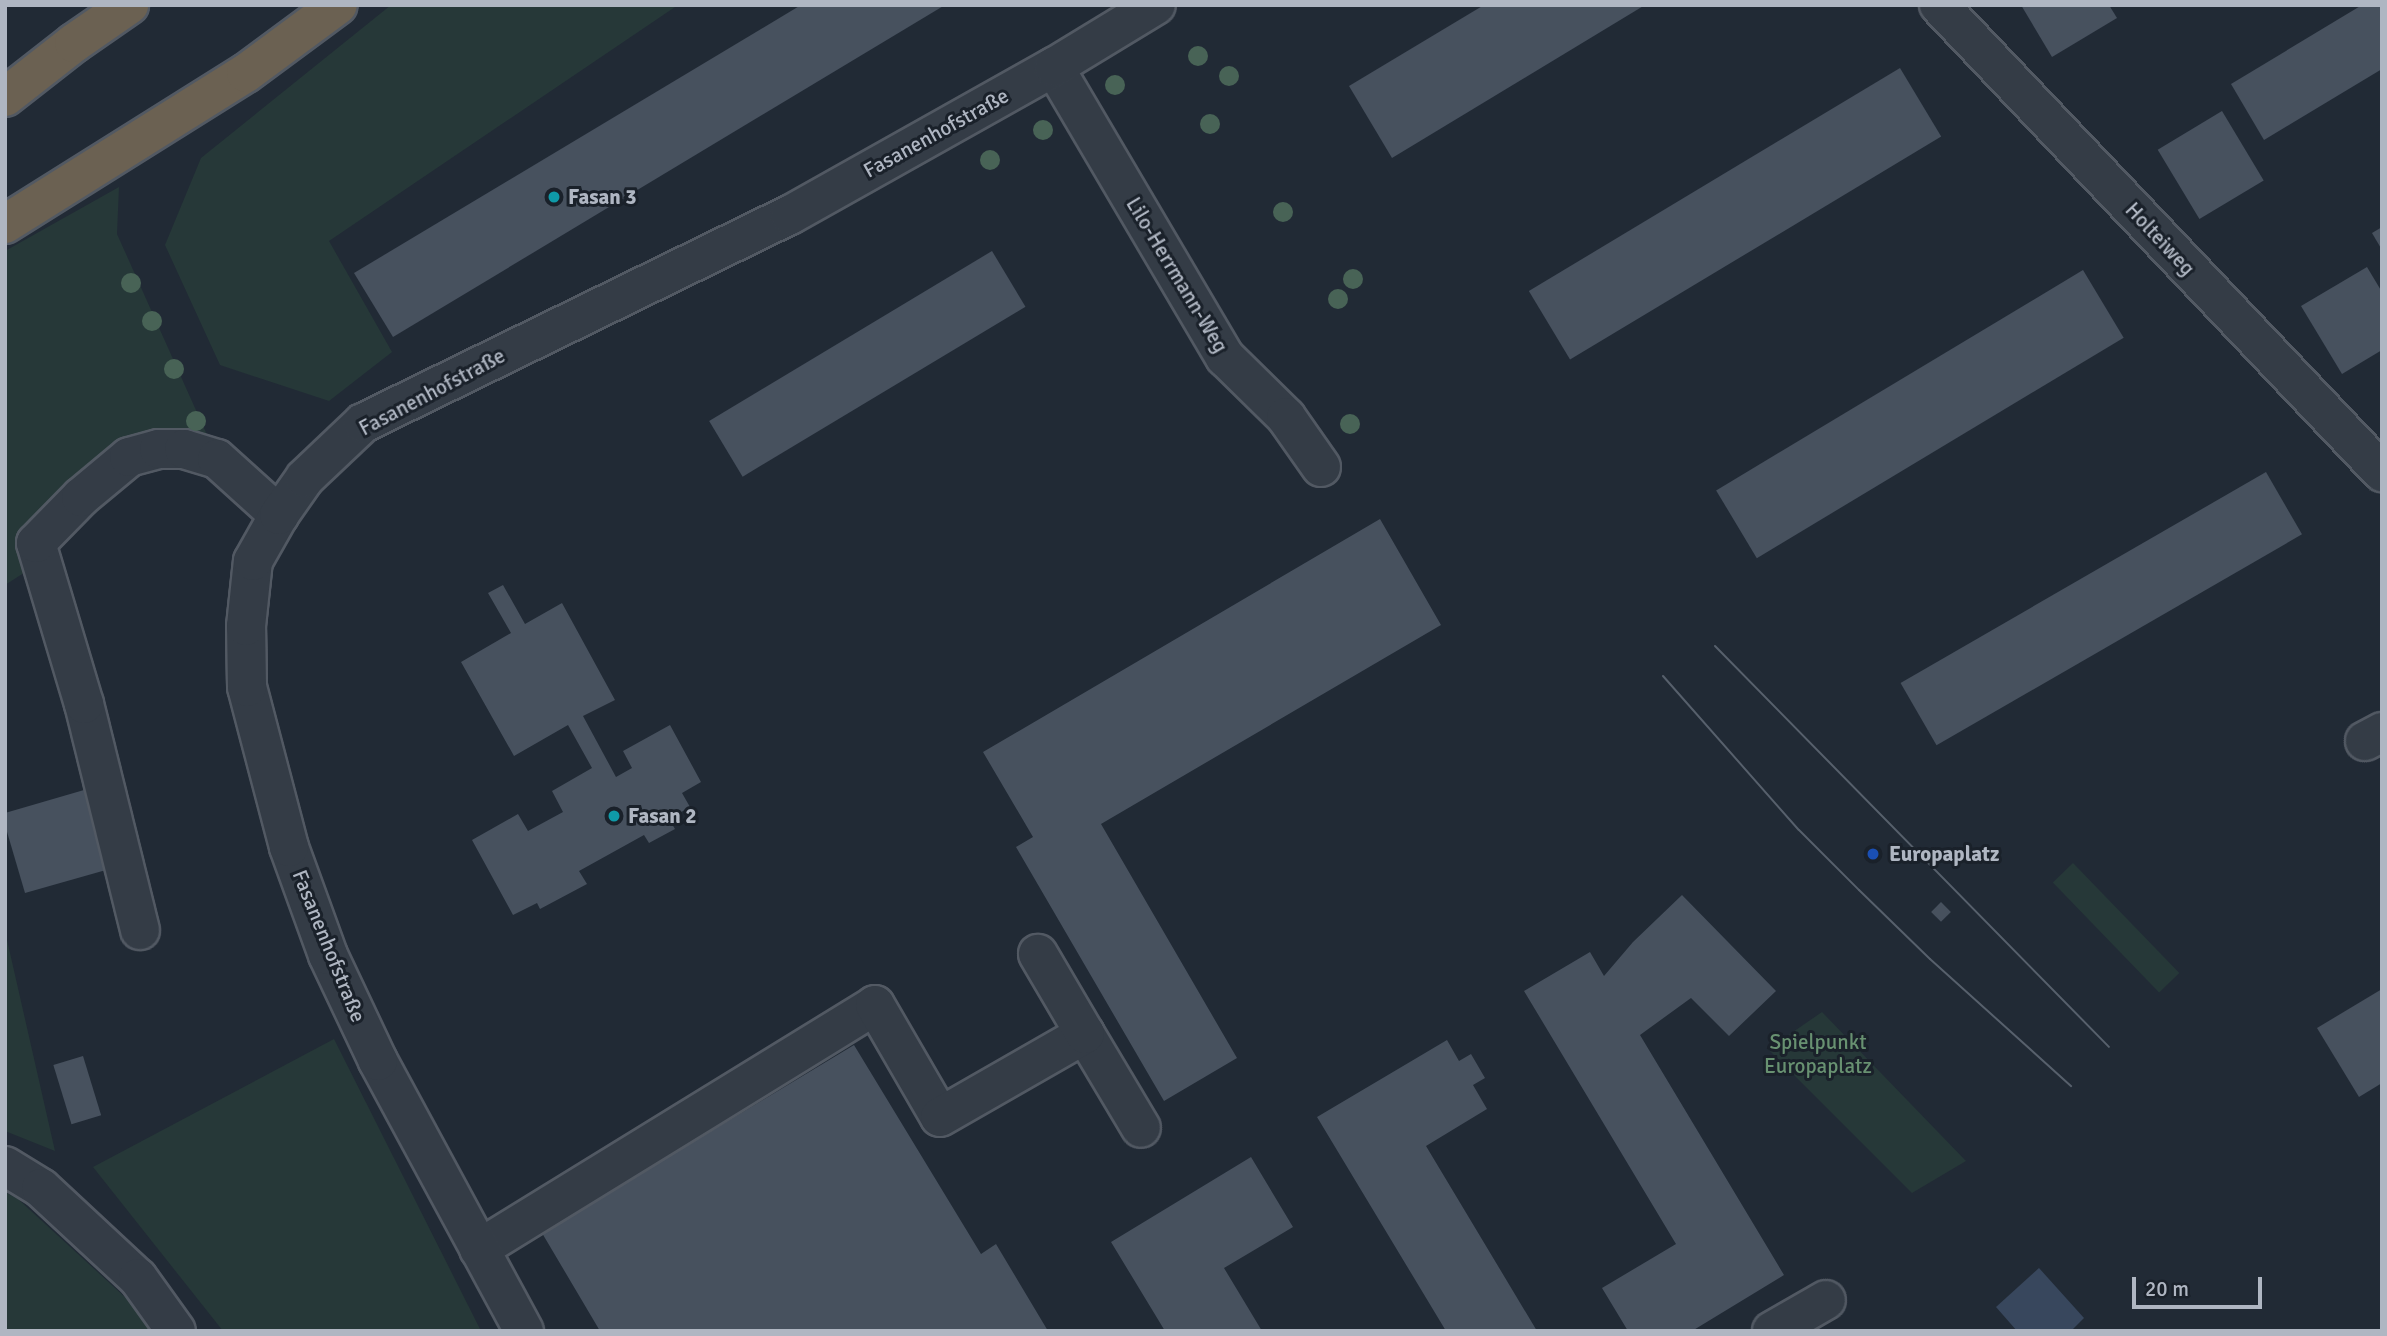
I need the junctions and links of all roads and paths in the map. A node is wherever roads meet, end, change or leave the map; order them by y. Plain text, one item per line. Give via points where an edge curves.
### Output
1 (129, 5) edge
2 (338, 5) edge
3 (1156, 5) edge
4 (1939, 5) edge
5 (1054, 67) junction
6 (5, 97) edge
7 (5, 224) edge
8 (1321, 467) dead end
9 (2382, 472) edge
10 (279, 515) junction
11 (141, 930) dead end
12 (1038, 954) dead end
13 (1085, 1034) junction
14 (1141, 1128) dead end
15 (5, 1166) edge
16 (479, 1249) junction
17 (1826, 1300) dead end
18 (521, 1326) edge
19 (176, 1331) edge
20 (1772, 1331) edge

1 - 6 highway
2 - 7 highway via 246,73
3 - 5 street, Fasanenhofstraße
4 - 9 street, Holteiweg
5 - 8 street, Lilo-Herrmann-Weg via 1224,358 1286,417
5 - 10 street, Fasanenhofstraße via 790,215 363,423 305,478
10 - 11 street via 217,459 184,449 159,449 129,457 36,543
10 - 16 street, Fasanenhofstraße via 253,561 246,626 247,687 286,833 333,966 377,1061
12 - 13 street
13 - 14 street
13 - 16 street via 940,1117 875,1004
15 - 19 street via 41,1188 138,1278
16 - 18 street, Fasanenhofstraße
17 - 20 street

